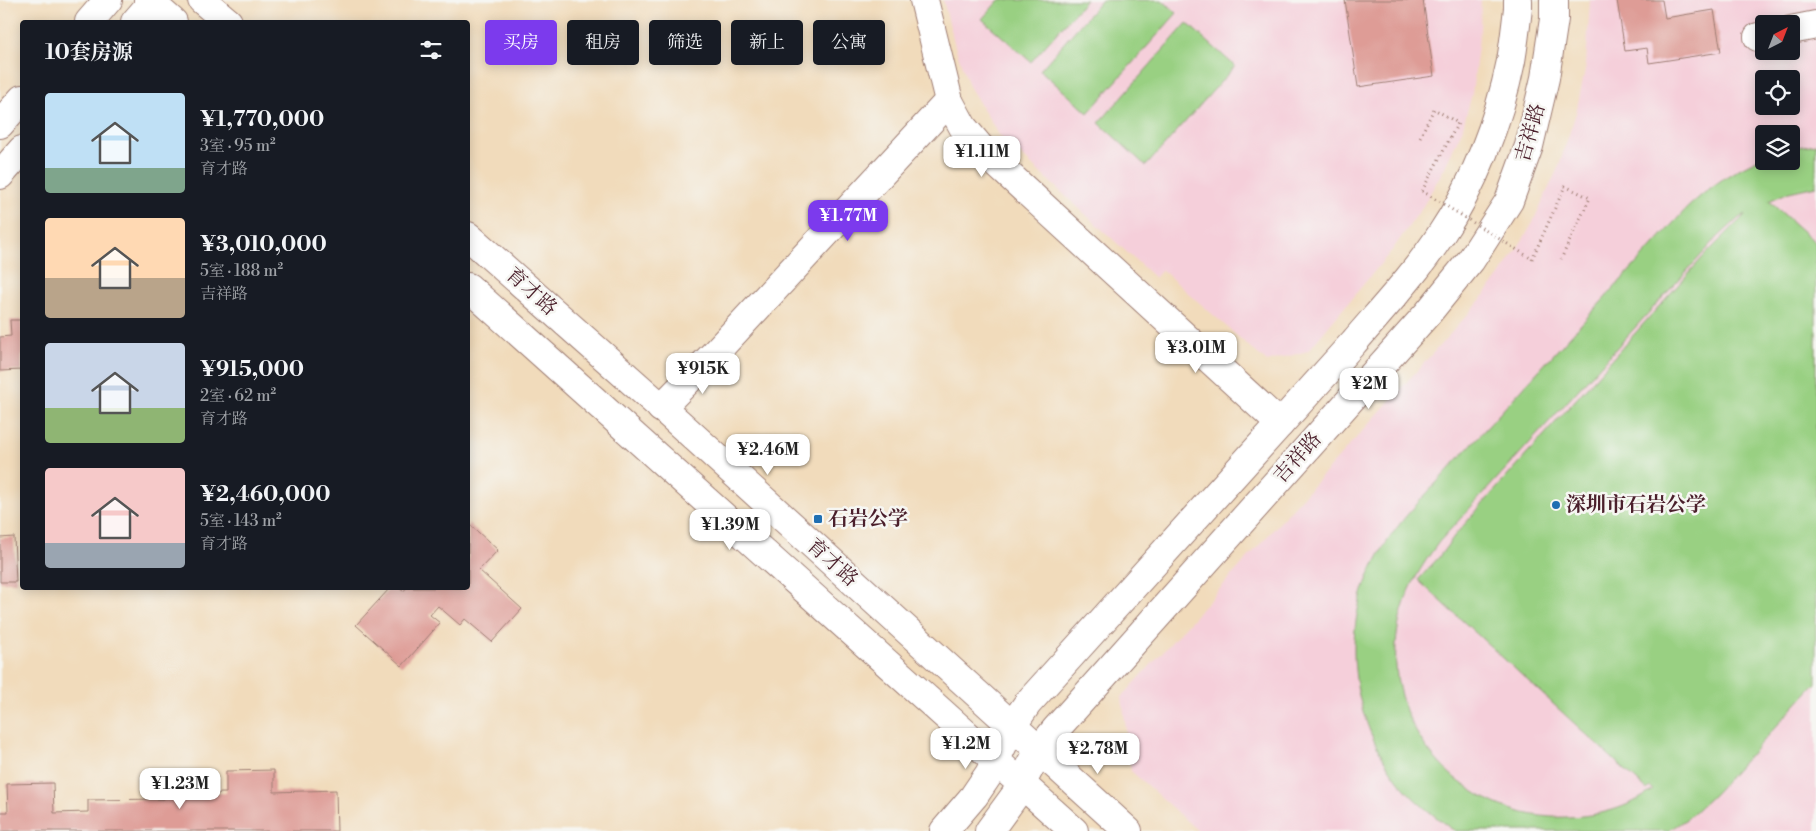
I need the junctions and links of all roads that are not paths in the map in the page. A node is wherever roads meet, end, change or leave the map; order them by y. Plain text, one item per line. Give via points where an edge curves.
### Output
1 (108, 0) edge
2 (202, 0) edge
3 (924, 0) edge
4 (1518, 0) edge
5 (1554, 0) edge
6 (147, 6) edge
7 (91, 20) edge
8 (170, 20) edge
9 (226, 20) edge
10 (1816, 25) edge
11 (1800, 28) edge
12 (20, 101) edge
13 (949, 101) junction
14 (0, 124) edge
15 (20, 152) edge
16 (0, 175) edge
17 (470, 238) edge
18 (470, 289) edge
19 (661, 408) junction
20 (1280, 424) junction
21 (1012, 726) junction
22 (1040, 750) junction
23 (996, 760) junction
24 (1022, 783) junction
25 (944, 831) edge
26 (989, 831) edge
27 (1074, 831) edge
28 (1128, 831) edge

1 - 7 street
2 - 9 street
3 - 13 street
4 - 20 street, 吉祥路 via 1508,70 1494,121 1469,186 1440,236 1404,284
5 - 22 street, 吉祥路 via 1545,78 1529,146 1508,201 1471,260 1428,313 1091,688
6 - 8 street
10 - 11 street
12 - 14 street
13 - 19 street
13 - 20 street via 963,127 985,153
15 - 16 street
17 - 19 street, 育才路
18 - 23 street, 育才路
19 - 21 street, 育才路
20 - 21 street, 吉祥路 via 1063,663
21 - 22 street, 育才路
21 - 23 street, 吉祥路
22 - 24 street, 吉祥路
22 - 28 street, 育才路
23 - 24 street, 育才路
23 - 25 street, 吉祥路 via 990,774
24 - 26 street, 吉祥路
24 - 27 street, 育才路

